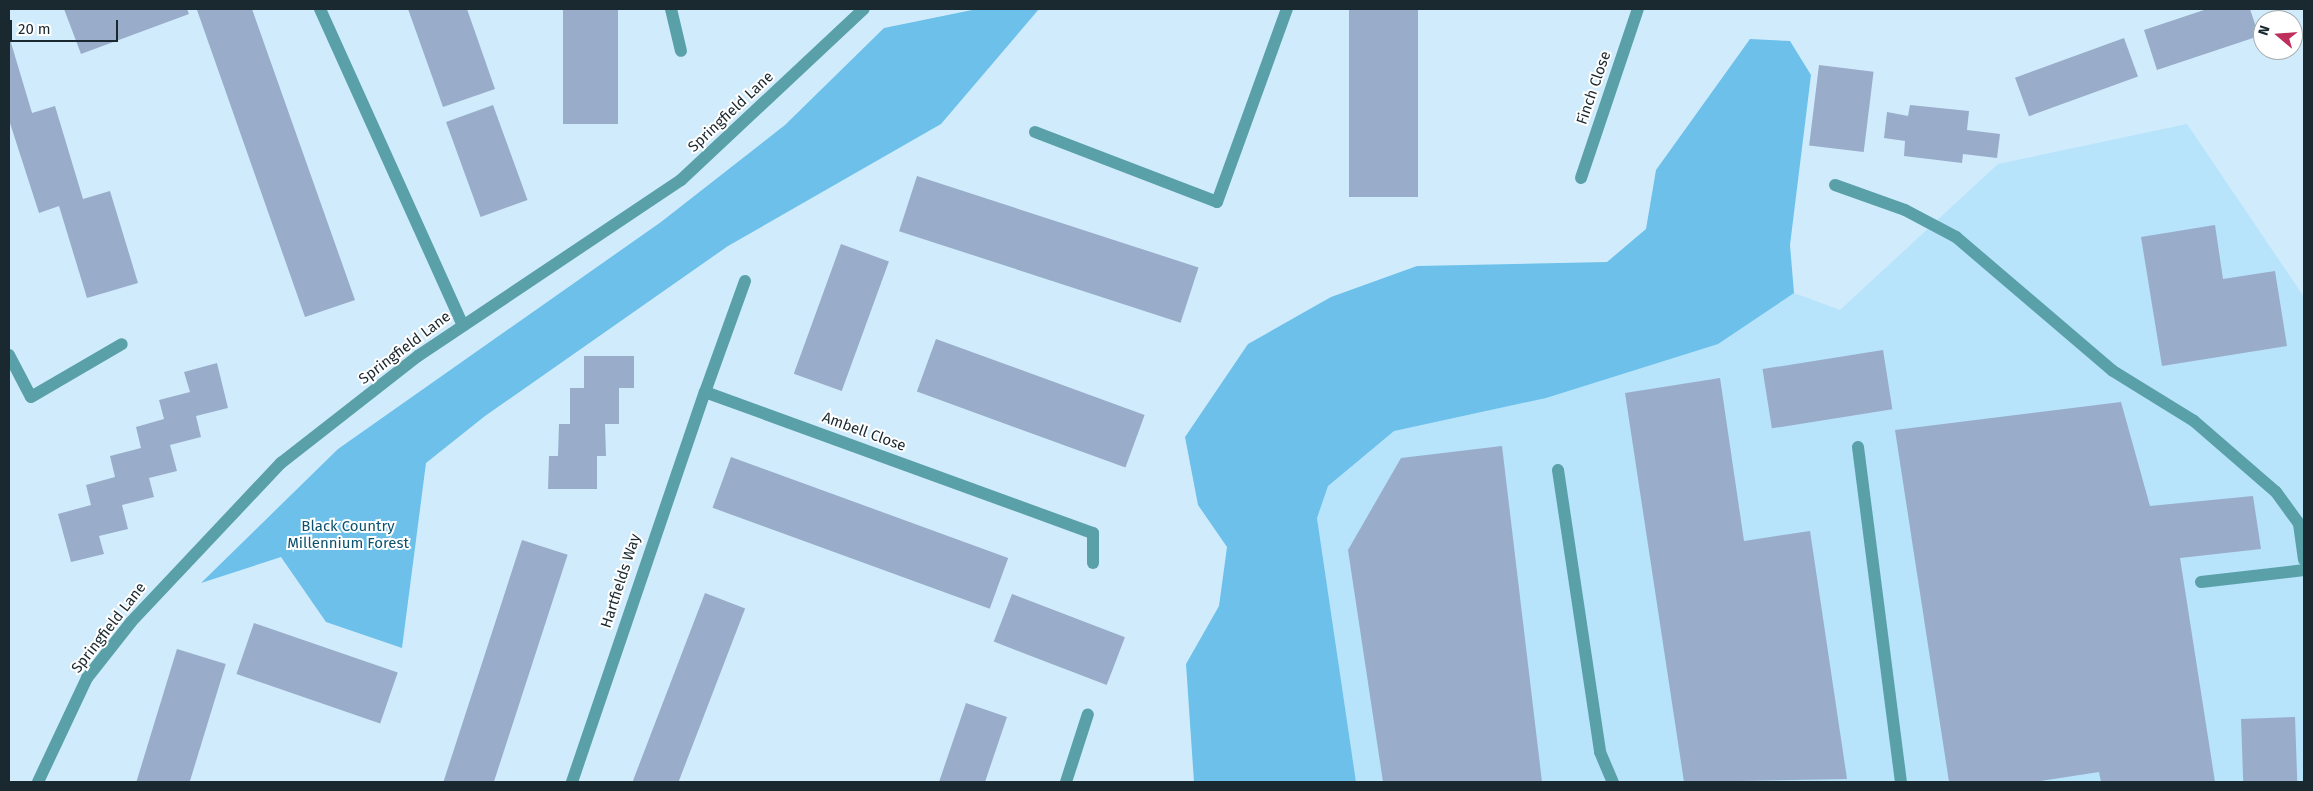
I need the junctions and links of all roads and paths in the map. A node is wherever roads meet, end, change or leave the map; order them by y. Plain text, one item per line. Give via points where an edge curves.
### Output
1 (320, 9) edge
2 (670, 9) edge
3 (864, 9) edge
4 (1287, 9) edge
5 (1638, 9) edge
6 (681, 51) dead end
7 (1035, 132) dead end
8 (1581, 178) dead end
9 (1834, 185) dead end
10 (745, 281) dead end
11 (463, 325) junction
12 (122, 344) dead end
13 (9, 354) edge
14 (705, 392) junction
15 (1858, 447) dead end
16 (1558, 470) dead end
17 (2304, 560) edge
18 (1094, 563) dead end
19 (2304, 570) edge
20 (2201, 582) dead end
21 (1088, 714) dead end
22 (38, 782) edge
23 (572, 782) edge
24 (1066, 782) edge
25 (1613, 782) edge
26 (1901, 782) edge

1 - 11 street
2 - 6 street
3 - 11 street, Springfield Lane via 681,180
4 - 7 street via 1217,202
5 - 8 street, Finch Close
9 - 17 street via 1905,210 1956,236 2113,372 2194,421 2276,492 2299,524
10 - 14 street
11 - 22 street, Springfield Lane via 281,463 222,521 131,622 87,678
12 - 13 street via 31,396
14 - 18 street, Ambell Close via 1093,533
14 - 23 street, Hartfields Way
15 - 26 street
16 - 25 street via 1600,752
19 - 20 street
21 - 24 street

